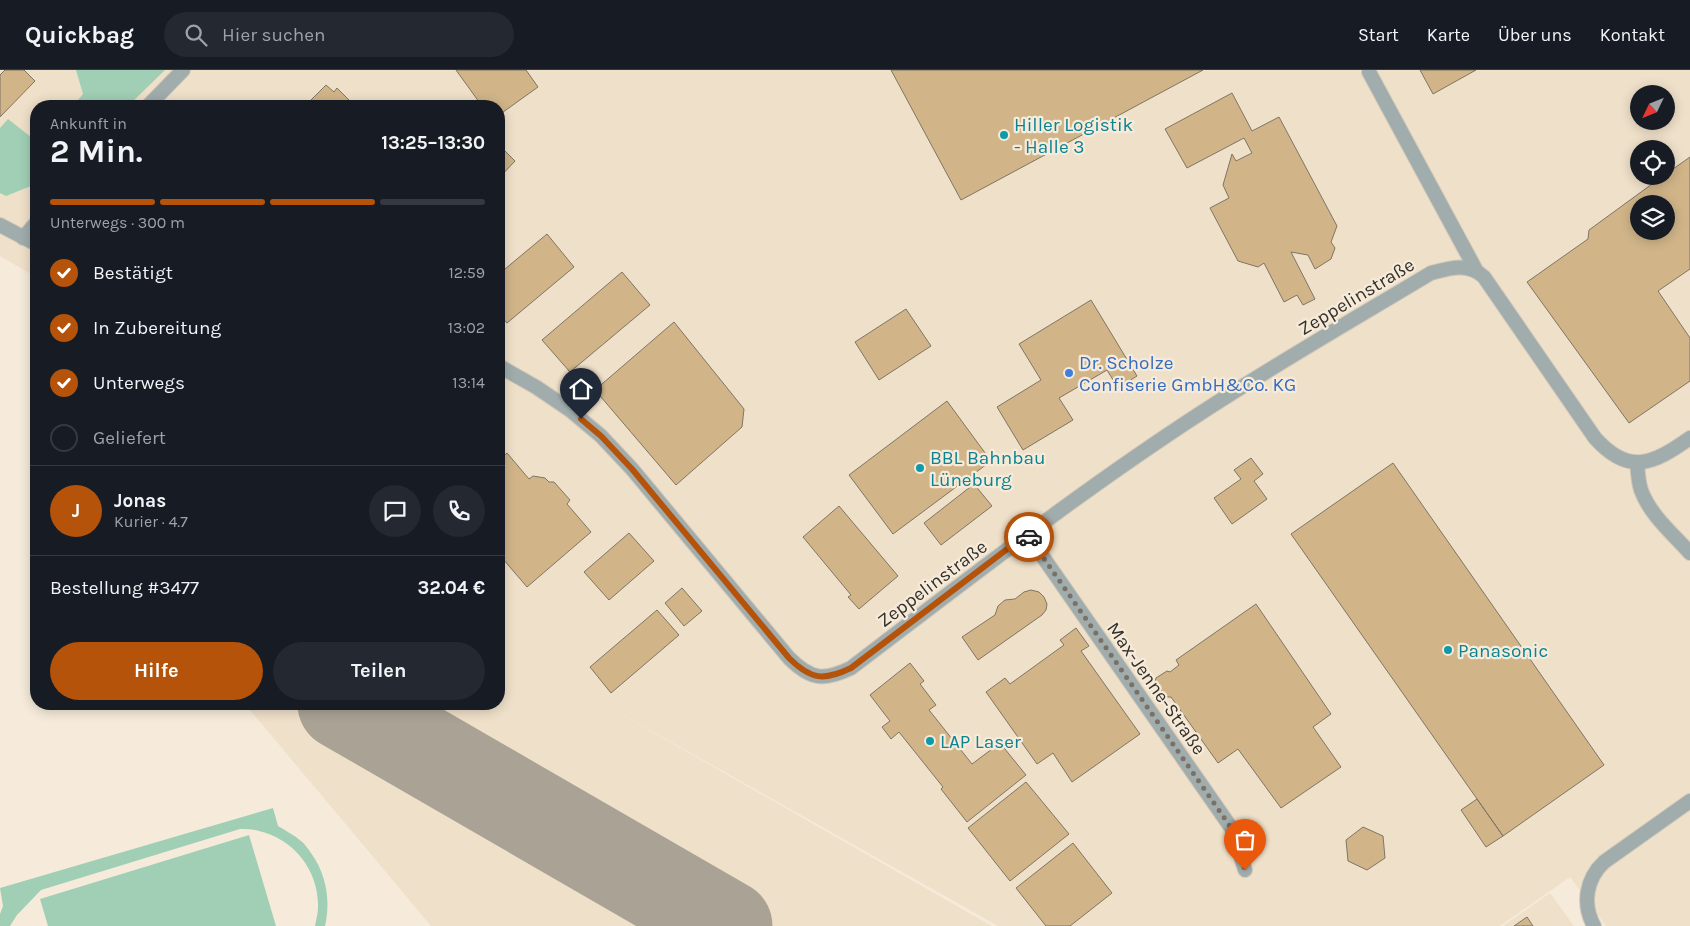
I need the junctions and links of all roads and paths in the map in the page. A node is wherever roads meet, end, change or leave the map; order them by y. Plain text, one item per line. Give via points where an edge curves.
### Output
1 (183, 70) edge
2 (1369, 72) dead end
3 (154, 100) edge
4 (0, 225) edge
5 (30, 230) edge
6 (23, 238) junction
7 (30, 241) edge
8 (1476, 270) junction
9 (505, 369) edge
10 (1690, 438) edge
11 (1638, 462) junction
12 (1027, 534) junction
13 (1690, 553) edge
14 (1690, 802) edge
15 (1245, 870) dead end
16 (1594, 926) edge

1 - 3 street
2 - 8 street
4 - 6 street
5 - 6 street
6 - 7 street
8 - 11 street via 1594,438 1616,458
8 - 12 street, Zeppelinstraße via 1455,267 1431,273 1221,400
9 - 12 street, Zeppelinstraße via 570,410 601,436 803,672 819,677 835,676 851,668
10 - 11 street via 1654,460
11 - 13 street via 1641,489 1647,502
12 - 15 street, Max-Jenne-Straße via 1232,829
14 - 16 street via 1596,870 1587,893

